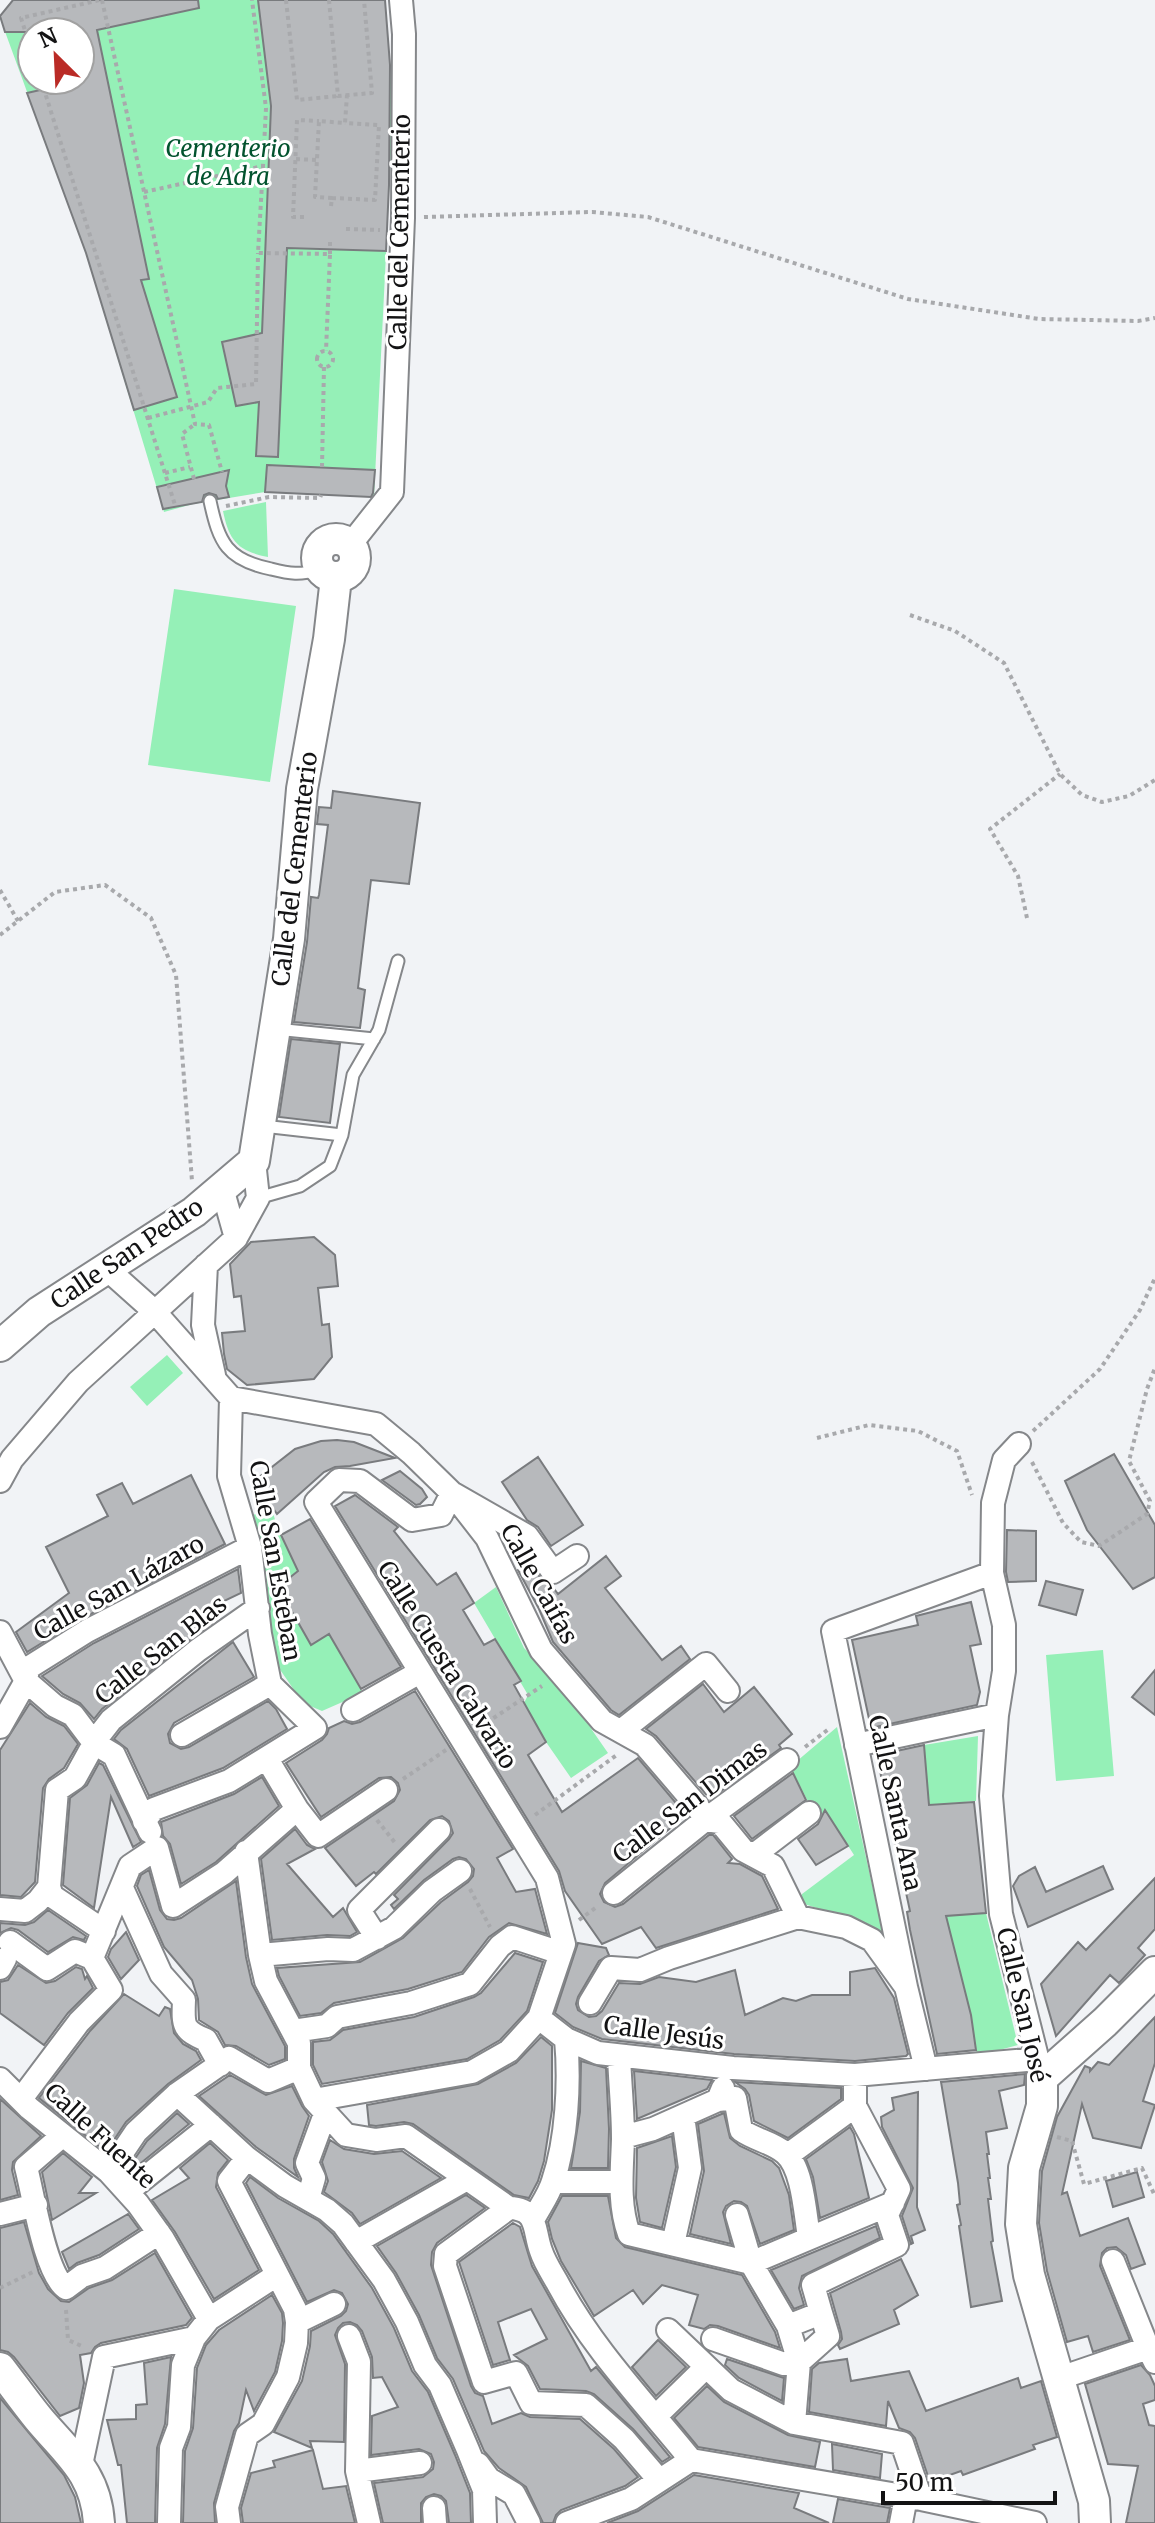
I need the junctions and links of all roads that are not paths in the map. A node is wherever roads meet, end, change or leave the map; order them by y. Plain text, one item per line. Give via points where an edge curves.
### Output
1 (401, 0) edge
2 (211, 505) road end
3 (350, 545) joint
4 (328, 574) junction
5 (398, 961) dead end
6 (275, 1028) junction
7 (374, 1039) junction
8 (260, 1126) junction
9 (342, 1135) junction
10 (254, 1161) junction
11 (222, 1188) junction
12 (258, 1198) junction
13 (236, 1238) junction
14 (206, 1265) junction
15 (107, 1269) junction
16 (154, 1311) junction
17 (0, 1346) edge
18 (215, 1380) junction
19 (231, 1398) junction
20 (1019, 1444) road end
21 (0, 1481) edge
22 (452, 1493) junction
23 (250, 1547) junction
24 (577, 1556) dead end
25 (992, 1573) junction
26 (258, 1608) junction
27 (0, 1632) edge
28 (420, 1672) junction
29 (26, 1681) junction
30 (270, 1684) junction
31 (728, 1691) dead end
32 (353, 1710) dead end
33 (997, 1715) junction
34 (0, 1727) edge
35 (182, 1735) dead end
36 (628, 1736) junction
37 (94, 1743) junction
38 (856, 1745) junction
39 (267, 1759) junction
40 (787, 1760) road end
41 (386, 1790) dead end
42 (297, 1809) junction
43 (809, 1813) dead end
44 (705, 1820) junction
45 (144, 1821) junction
46 (439, 1830) dead end
47 (157, 1848) junction
48 (246, 1852) junction
49 (754, 1855) junction
50 (460, 1871) dead end
51 (49, 1887) junction
52 (122, 1888) junction
53 (614, 1893) road end
54 (798, 1917) junction
55 (104, 1931) junction
56 (377, 1938) junction
57 (4, 1941) edge
58 (561, 1943) junction
59 (260, 1955) junction
60 (92, 1958) junction
61 (1155, 1972) edge
62 (906, 1987) junction
63 (590, 2003) dead end
64 (539, 2018) junction
65 (293, 2031) junction
66 (566, 2039) junction
67 (619, 2056) junction
68 (220, 2065) junction
69 (299, 2068) junction
70 (733, 2068) junction
71 (1040, 2068) junction
72 (926, 2069) junction
73 (855, 2075) junction
74 (0, 2079) edge
75 (177, 2094) junction
76 (21, 2099) junction
77 (718, 2100) junction
78 (855, 2106) junction
79 (319, 2107) junction
80 (683, 2116) junction
81 (211, 2125) junction
82 (62, 2136) junction
83 (623, 2137) junction
84 (788, 2155) junction
85 (247, 2158) junction
86 (109, 2172) junction
87 (467, 2179) junction
88 (553, 2182) junction
89 (621, 2182) junction
90 (127, 2192) junction
91 (308, 2199) junction
92 (893, 2203) junction
93 (36, 2205) junction
94 (509, 2208) junction
95 (0, 2214) edge
96 (737, 2215) dead end
97 (533, 2220) junction
98 (159, 2233) junction
99 (809, 2237) junction
100 (356, 2242) junction
101 (673, 2244) junction
102 (1113, 2261) dead end
103 (751, 2263) junction
104 (277, 2275) junction
105 (334, 2304) dead end
106 (821, 2313) junction
107 (209, 2319) junction
108 (297, 2322) junction
109 (788, 2326) junction
110 (668, 2330) dead end
111 (349, 2336) dead end
112 (194, 2338) junction
113 (713, 2339) dead end
114 (1151, 2355) edge
115 (799, 2362) junction
116 (706, 2367) junction
117 (0, 2368) edge
118 (1060, 2378) junction
119 (656, 2416) junction
120 (794, 2423) junction
121 (468, 2450) junction
122 (691, 2460) junction
123 (420, 2463) dead end
124 (81, 2465) junction
125 (357, 2471) junction
126 (659, 2480) junction
127 (913, 2498) junction
128 (99, 2523) edge
129 (169, 2523) edge
130 (229, 2523) edge
131 (369, 2523) edge
132 (485, 2523) edge
133 (529, 2523) edge
134 (567, 2523) edge
135 (901, 2523) edge
136 (1035, 2523) edge
137 (1095, 2523) edge

1 - 3 street, Calle del Cementerio via 403,218 392,492
2 - 4 lane via 215,528 228,549 249,565 298,575
3 - 4 street via 352,568 347,574
4 - 6 street, Calle del Cementerio via 329,639 302,789
5 - 7 lane
6 - 7 lane
6 - 8 street, Calle del Cementerio
7 - 9 lane via 353,1075
8 - 9 lane
8 - 10 street, Calle del Cementerio
9 - 12 lane via 330,1166 300,1186
10 - 11 street, Calle San Pedro
10 - 12 street
11 - 13 street
11 - 15 street, Calle San Pedro
12 - 13 street
13 - 14 street
14 - 16 street
14 - 18 street via 203,1325
15 - 16 street
15 - 17 street, Calle San Pedro via 39,1312
16 - 18 street
16 - 21 street via 78,1382 12,1459
18 - 19 street
19 - 22 street, Calle Caifas via 376,1424
19 - 23 street, Calle San Esteban via 229,1476
20 - 25 street, Calle San José via 1004,1460 993,1503
22 - 24 street via 527,1536 553,1572
22 - 28 street, Calle Cuesta Calvario via 441,1515 412,1520 360,1481 339,1480 316,1502
22 - 36 street, Calle Caifas via 487,1538 541,1650 602,1721
23 - 26 street, Calle San Esteban
23 - 29 street, Calle San Lázaro via 87,1631 28,1668
25 - 33 street, Calle San José via 1004,1625
25 - 38 street, Calle Santa Ana via 833,1631
26 - 30 street, Calle San Esteban
26 - 37 street, Calle San Blas via 111,1720
27 - 29 street
28 - 32 street
28 - 58 street, Calle Cuesta Calvario via 547,1878
29 - 34 street, Calle San Lázaro
29 - 37 street via 73,1715
30 - 35 street, Calle San Esteban
30 - 39 street, Calle San Esteban via 315,1728
31 - 36 street via 706,1664
33 - 38 street
33 - 71 street, Calle San José via 991,1796 1001,1914
36 - 44 street, Calle Caifas via 645,1745
37 - 45 street via 114,1755
37 - 51 street, Calle San Blas via 75,1778 57,1790
38 - 62 street, Calle Santa Ana
39 - 42 street
39 - 45 street via 229,1781 154,1809
40 - 44 street, Calle San Dimas
41 - 42 street via 318,1836
42 - 48 street
43 - 49 street
44 - 49 street, Calle Caifas via 720,1822 743,1850
44 - 53 street, Calle San Dimas
45 - 47 street
46 - 56 street via 359,1910
47 - 48 street via 173,1906
47 - 52 street via 130,1866
48 - 59 street
49 - 54 street, Calle Caifas via 773,1866
50 - 56 street
51 - 55 street via 52,1896
51 - 57 street
52 - 55 street
52 - 68 street via 161,1974 184,2000 183,2024 190,2034 206,2040
54 - 62 street via 846,1927 872,1940
54 - 63 street via 640,1970 611,1968
55 - 60 street
56 - 59 street via 353,1950
57 - 60 street via 47,1969 75,1951
58 - 64 street
58 - 65 street via 512,1937 470,1984
59 - 65 street via 266,1981
60 - 76 street via 111,1990 79,2022
61 - 71 street via 1105,2022
62 - 72 street, Calle Santa Ana
64 - 66 street, Calle Jesús
64 - 79 street via 509,2051 472,2072
65 - 69 street via 299,2043
66 - 67 street, Calle Jesús
66 - 88 street via 564,2130
67 - 70 street, Calle Jesús
67 - 83 street
68 - 69 street via 229,2058 268,2081
68 - 75 street
69 - 79 street
70 - 73 street, Calle Jesús
70 - 77 street
71 - 72 street, Calle Jesús
71 - 118 street, Calle San José via 1042,2106 1024,2168 1021,2224 1029,2275
72 - 73 street, Calle Jesús
73 - 78 street
74 - 76 street, Calle Fuente
75 - 81 street
75 - 86 street via 136,2132
76 - 82 street, Calle Fuente
77 - 80 street
77 - 84 street via 735,2098 741,2130
78 - 84 street
78 - 92 street via 899,2189
79 - 87 street via 346,2135 376,2140 406,2136
79 - 91 street via 307,2163 314,2178
80 - 83 street
80 - 101 street via 690,2168
81 - 85 street
81 - 90 street
82 - 86 street, Calle Fuente
82 - 93 street via 26,2167
83 - 89 street
84 - 99 street via 797,2170
85 - 91 street
85 - 104 street via 229,2181
86 - 90 street, Calle Fuente
87 - 94 street
87 - 100 street
88 - 89 street
88 - 97 street
89 - 101 street via 629,2234
90 - 98 street, Calle Fuente
91 - 100 street via 343,2224
92 - 99 street
92 - 106 street via 887,2215 897,2245 813,2285
93 - 95 street
93 - 98 street via 50,2264 66,2288
94 - 97 street via 528,2212
94 - 126 street via 446,2254 445,2266 484,2382 516,2373 531,2403 586,2405
96 - 103 street
97 - 119 street via 541,2253 577,2320
98 - 107 street, Calle Fuente
99 - 103 street
100 - 121 street via 407,2322
101 - 103 street
102 - 114 street
103 - 109 street
104 - 107 street
104 - 108 street
105 - 108 street
106 - 109 street
106 - 115 street via 828,2336
107 - 112 street
108 - 130 street via 288,2377 263,2424 247,2435 227,2507
109 - 115 street
110 - 116 street
111 - 125 street via 359,2362
112 - 124 street via 104,2357
112 - 129 street via 183,2365 179,2427 171,2448
113 - 115 street via 784,2364
114 - 118 street
115 - 120 street
116 - 119 street
116 - 120 street via 731,2390
117 - 124 street
118 - 137 street, Calle San José via 1094,2501
119 - 122 street
120 - 127 street via 902,2443
121 - 132 street via 484,2490
121 - 133 street via 489,2479 514,2494
122 - 126 street
122 - 127 street
123 - 125 street
124 - 128 street via 98,2503
125 - 131 street
126 - 134 street via 631,2499
127 - 135 street
127 - 136 street

